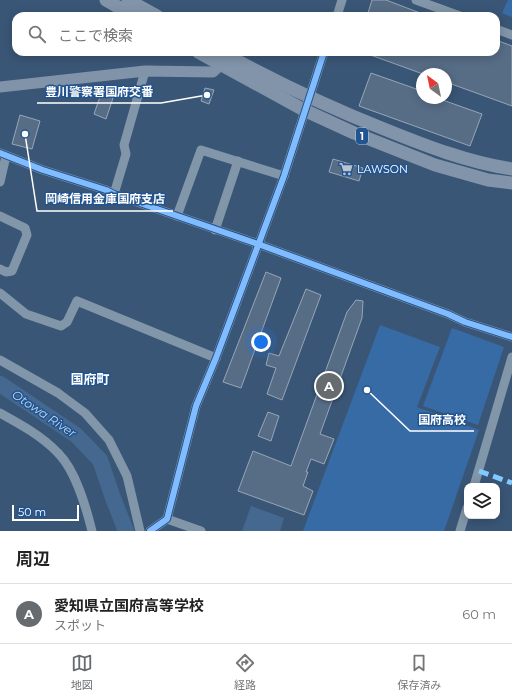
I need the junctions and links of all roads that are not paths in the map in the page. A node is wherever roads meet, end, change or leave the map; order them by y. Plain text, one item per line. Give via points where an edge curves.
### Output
1 (106, 0) edge
2 (128, 0) edge
3 (342, 0) edge
4 (416, 0) edge
5 (127, 12) edge
6 (150, 12) edge
7 (338, 12) edge
8 (449, 12) edge
9 (500, 30) edge
10 (512, 35) edge
11 (323, 56) edge
12 (224, 58) edge
13 (145, 71) junction
14 (0, 87) edge
15 (309, 97) junction
16 (304, 110) junction
17 (3, 154) edge
18 (238, 161) junction
19 (512, 169) edge
20 (284, 176) junction
21 (0, 182) edge
22 (512, 183) edge
23 (114, 194) junction
24 (0, 216) edge
25 (177, 216) junction
26 (215, 230) junction
27 (258, 244) junction
28 (0, 269) edge
29 (1, 296) edge
30 (512, 338) edge
31 (512, 357) edge
32 (216, 358) junction
33 (0, 360) edge
34 (0, 413) edge
35 (475, 483) edge
36 (464, 518) edge
37 (168, 519) junction
38 (92, 531) edge
39 (140, 531) edge
40 (150, 531) edge
41 (201, 531) edge
42 (460, 531) edge

1 - 5 highway
2 - 6 highway
3 - 7 street
4 - 8 street
9 - 10 street
11 - 15 street
12 - 13 main road via 213,72
12 - 15 highway, 1
12 - 16 highway, 1
13 - 14 main road
13 - 23 street via 124,145 126,154
15 - 16 street
15 - 19 highway, 1 via 422,145 465,160
16 - 20 street
16 - 22 highway, 1 via 435,165 488,180
17 - 21 street
17 - 23 street
18 - 20 street
18 - 25 street via 201,150
18 - 26 street
20 - 27 street
23 - 25 street
24 - 28 street via 25,228 27,235 12,271
25 - 26 street
26 - 27 street
27 - 30 street
27 - 32 street
29 - 32 street via 26,314 60,326 67,322 77,301
31 - 35 street
32 - 37 street via 196,406
33 - 39 street via 58,393 85,413 109,440 127,476
34 - 38 street via 41,438 59,453 74,478 87,510
36 - 42 street
37 - 40 street
37 - 41 street

